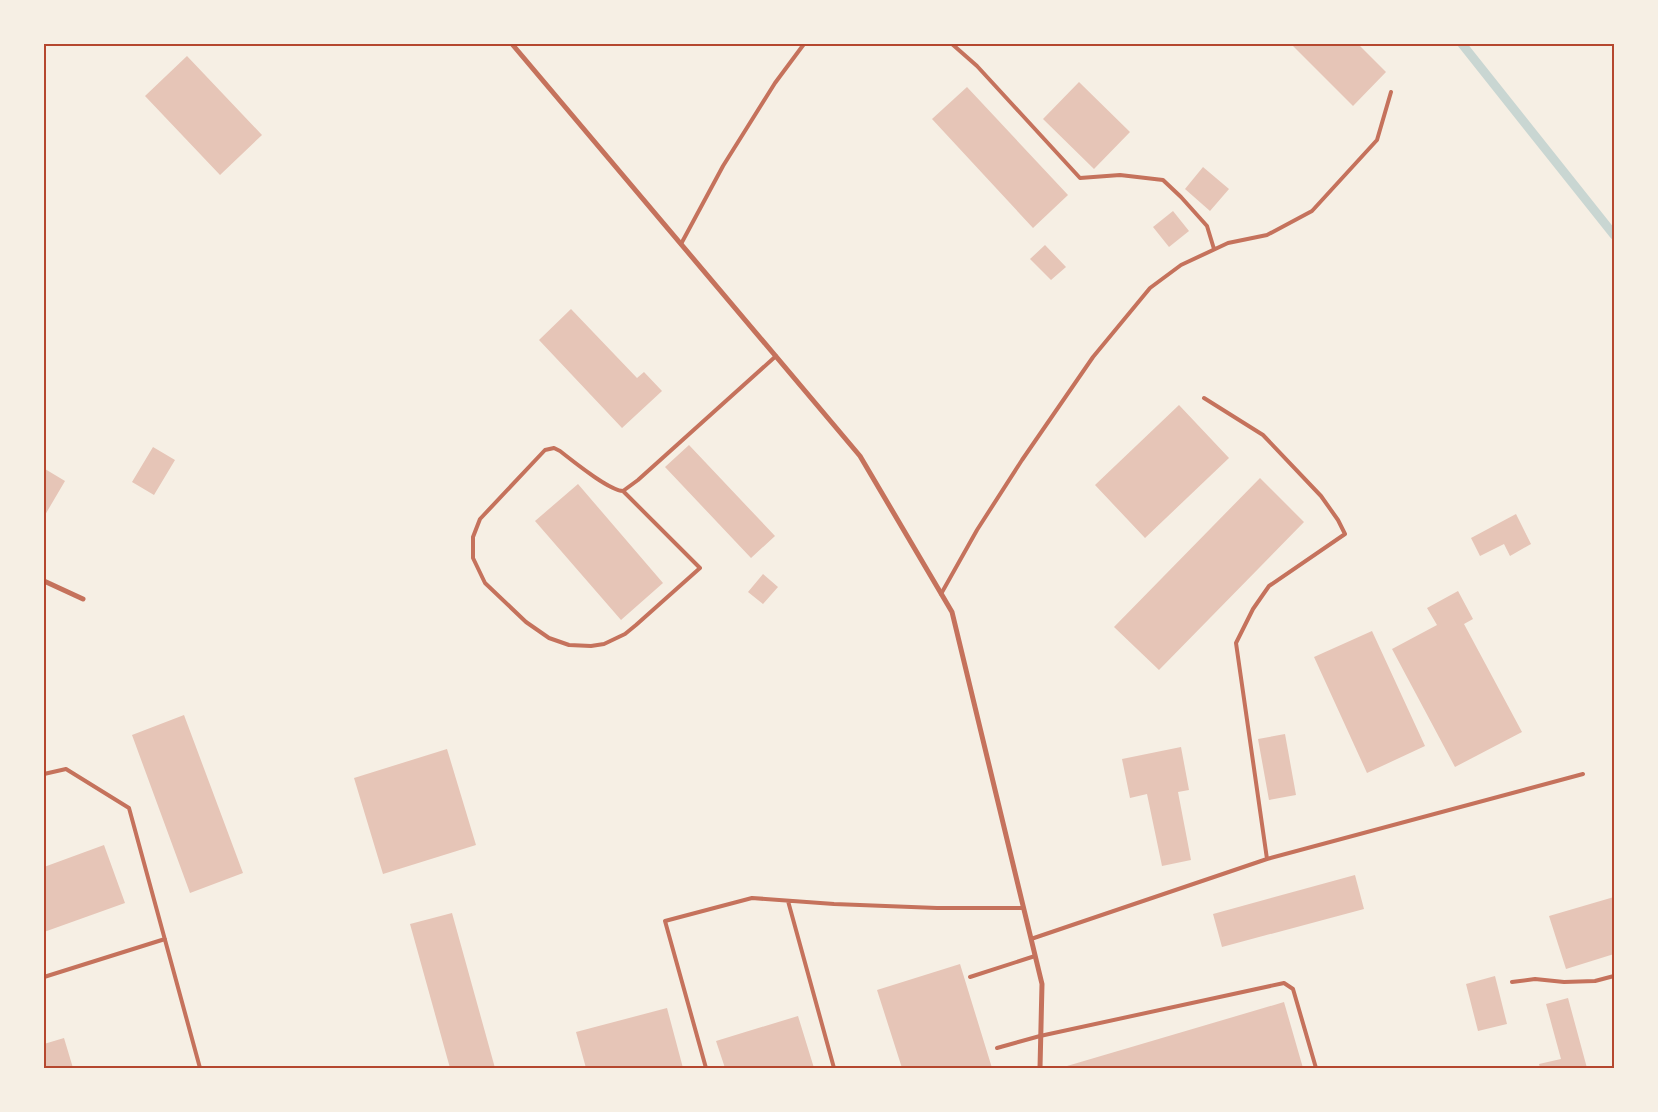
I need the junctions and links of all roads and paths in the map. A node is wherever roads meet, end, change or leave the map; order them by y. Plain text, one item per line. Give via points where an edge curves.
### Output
1 (512, 44) edge
2 (804, 44) edge
3 (952, 44) edge
4 (1391, 92) dead end
5 (681, 244) junction
6 (1214, 249) junction
7 (776, 356) junction
8 (1204, 398) dead end
9 (623, 491) junction
10 (44, 581) edge
11 (942, 594) junction
12 (83, 600) dead end
13 (44, 774) edge
14 (1583, 774) dead end
15 (1267, 859) junction
16 (788, 901) junction
17 (1023, 908) junction
18 (165, 939) junction
19 (1030, 939) junction
20 (1035, 956) junction
21 (1614, 976) edge
22 (44, 977) edge
23 (970, 977) dead end
24 (1512, 982) dead end
25 (1040, 1036) junction
26 (997, 1048) dead end
27 (200, 1068) edge
28 (706, 1068) edge
29 (834, 1068) edge
30 (1040, 1068) edge
31 (1316, 1068) edge

1 - 5 street
2 - 5 lane via 775,83 723,166
3 - 6 lane via 978,66 1080,178 1120,175 1163,180 1207,226
4 - 6 lane via 1376,140 1312,211 1268,235
5 - 7 street
6 - 11 lane via 1181,265 1150,288 1093,357 977,530
7 - 9 lane
7 - 11 street via 860,456
8 - 15 lane via 1263,435 1321,496 1345,534 1269,586 1236,643
9 - 9 lane via 700,568 625,634 604,644 569,646 526,622 485,583 473,558 473,537 480,519 545,450 554,448 560,451 602,481
10 - 12 street
11 - 17 street via 952,612
13 - 18 lane via 66,769 129,808
14 - 15 lane
15 - 19 lane
16 - 17 lane via 937,908
16 - 28 lane via 752,898 666,921
16 - 29 lane
17 - 19 street
18 - 22 lane
18 - 27 lane
19 - 20 street
20 - 23 lane
20 - 25 street via 1042,984
21 - 24 lane via 1595,981 1535,979
25 - 26 lane
25 - 30 street
25 - 31 lane via 1284,982 1293,989

